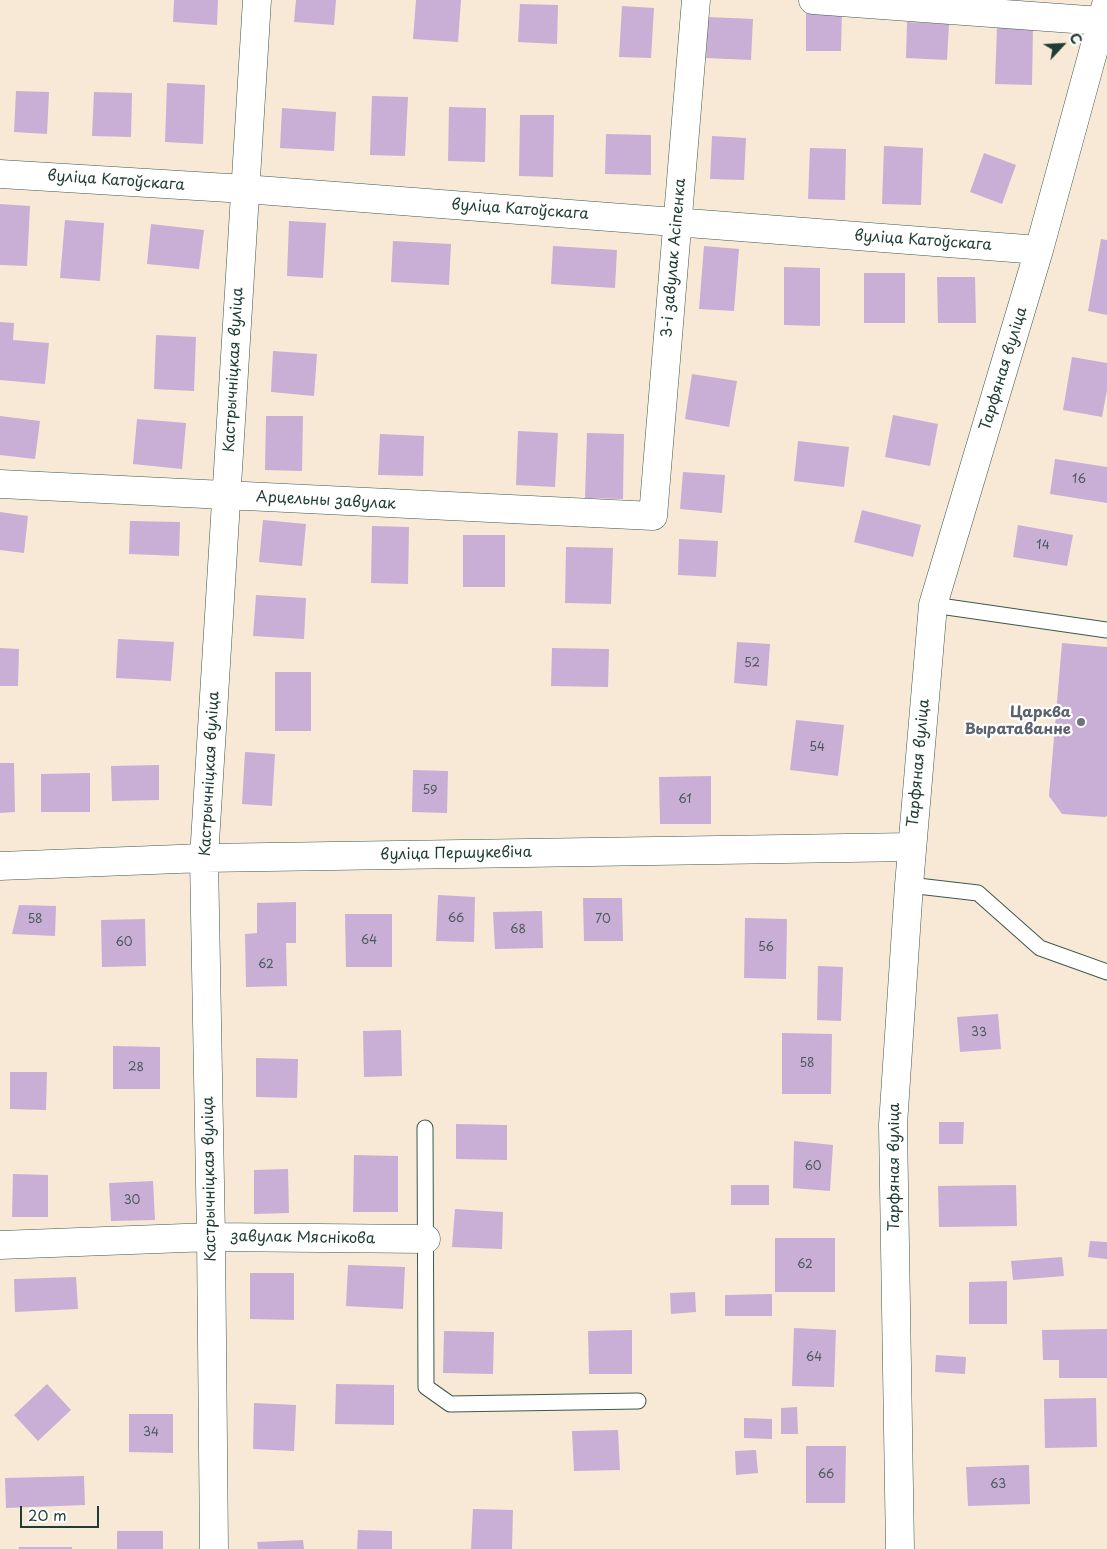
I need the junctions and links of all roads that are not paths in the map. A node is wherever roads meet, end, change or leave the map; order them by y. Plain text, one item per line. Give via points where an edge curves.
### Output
1 (257, 0) edge
2 (696, 0) edge
3 (813, 0) edge
4 (1104, 11) edge
5 (0, 174) edge
6 (245, 189) junction
7 (677, 222) junction
8 (1039, 250) junction
9 (0, 484) edge
10 (226, 496) junction
11 (653, 516) joint
12 (933, 605) junction
13 (1107, 630) edge
14 (912, 847) junction
15 (204, 858) junction
16 (0, 866) edge
17 (909, 885) junction
18 (1107, 972) edge
19 (425, 1128) dead end
20 (211, 1238) junction
21 (426, 1239) junction
22 (0, 1245) edge
23 (638, 1401) dead end
24 (214, 1549) edge
25 (900, 1549) edge

1 - 6 street, Кастрычніцкая вуліца
2 - 7 street, 3-і завулак Асіпенка
3 - 4 street
4 - 8 street, Тарфяная вуліца
5 - 6 street, вуліца Катоўскага
6 - 7 street, вуліца Катоўскага
6 - 10 street, Кастрычніцкая вуліца
7 - 8 street, вуліца Катоўскага
7 - 11 street, 3-і завулак Асіпенка
8 - 12 street, Тарфяная вуліца
9 - 10 street, Арцельны завулак
10 - 11 street, Арцельны завулак
10 - 15 street, Кастрычніцкая вуліца
12 - 13 lane
12 - 14 street, Тарфяная вуліца
14 - 15 street, вуліца Першукевіча
14 - 17 street, Тарфяная вуліца
15 - 16 street, вуліца Першукевіча
15 - 20 street, Кастрычніцкая вуліца
17 - 18 lane via 978,893 1040,948
17 - 25 street, Тарфяная вуліца via 893,1125
19 - 21 lane
20 - 21 street, завулак Мяснікова
20 - 22 street, завулак Мяснікова
20 - 24 street, Кастрычніцкая вуліца
21 - 23 lane via 426,1387 450,1404

